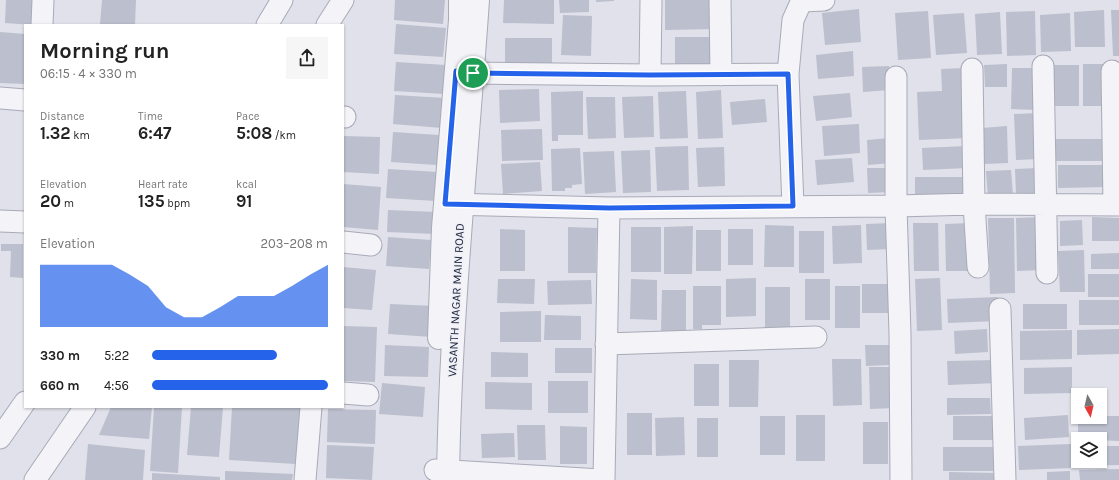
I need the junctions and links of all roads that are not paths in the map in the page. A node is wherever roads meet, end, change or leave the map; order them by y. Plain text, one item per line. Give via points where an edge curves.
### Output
1 (43, 0) edge
2 (282, 0) edge
3 (343, 0) edge
4 (460, 0) edge
5 (478, 0) edge
6 (651, 0) edge
7 (720, 0) edge
8 (802, 0) edge
9 (824, 0) edge
10 (42, 24) edge
11 (268, 24) edge
12 (328, 24) edge
13 (1043, 66) dead end
14 (972, 70) dead end
15 (1112, 71) dead end
16 (464, 72) junction
17 (788, 74) junction
18 (650, 75) junction
19 (721, 75) junction
20 (896, 77) dead end
21 (0, 98) edge
22 (24, 100) edge
23 (453, 204) junction
24 (974, 204) junction
25 (1046, 204) junction
26 (1116, 205) edge
27 (793, 206) junction
28 (896, 206) junction
29 (609, 208) junction
30 (0, 221) edge
31 (24, 222) edge
32 (344, 242) edge
33 (371, 245) dead end
34 (978, 267) dead end
35 (1047, 273) dead end
36 (1000, 309) dead end
37 (816, 337) dead end
38 (606, 344) junction
39 (344, 393) edge
40 (368, 395) dead end
41 (24, 403) edge
42 (84, 408) edge
43 (311, 408) edge
44 (0, 438) edge
45 (442, 475) edge
46 (35, 480) edge
47 (305, 480) edge
48 (601, 480) edge
49 (604, 480) edge
50 (901, 480) edge
51 (1005, 480) edge

1 - 10 street
2 - 11 street
3 - 12 street
4 - 16 street, VASANTH NAGAR MAIN ROAD
5 - 16 street, VASANTH NAGAR MAIN ROAD
6 - 18 street
7 - 19 street
8 - 9 street
8 - 17 street via 793,20
13 - 25 street
14 - 24 street
15 - 26 street
16 - 18 street
16 - 23 street, VASANTH NAGAR MAIN ROAD
17 - 19 street
17 - 27 street
18 - 19 street
20 - 28 street
21 - 22 street
23 - 29 street
23 - 45 street, VASANTH NAGAR MAIN ROAD via 449,432
24 - 25 street
24 - 28 street
24 - 34 street
25 - 26 street
25 - 35 street
27 - 28 street
27 - 29 street
28 - 50 street
29 - 38 street
30 - 31 street
32 - 33 street
36 - 51 street
37 - 38 street
38 - 49 street
39 - 40 street
41 - 44 street
42 - 46 street
43 - 47 street
45 - 48 street

